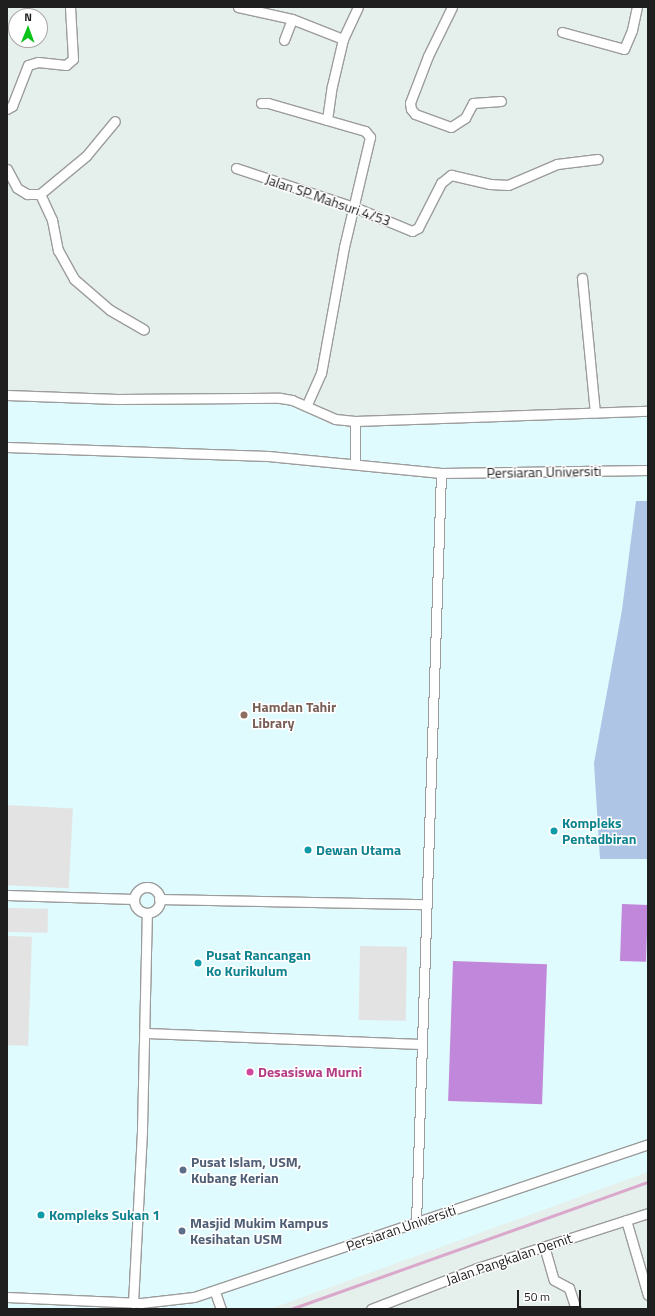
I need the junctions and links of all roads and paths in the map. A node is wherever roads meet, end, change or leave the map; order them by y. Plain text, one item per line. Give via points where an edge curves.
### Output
1 (70, 7) edge
2 (238, 7) edge
3 (358, 7) edge
4 (452, 7) edge
5 (637, 7) edge
6 (292, 19) junction
7 (562, 32) dead end
8 (343, 39) junction
9 (284, 40) dead end
10 (501, 101) dead end
11 (261, 103) dead end
12 (7, 109) edge
13 (327, 120) junction
14 (115, 121) dead end
15 (598, 159) dead end
16 (236, 168) dead end
17 (7, 169) edge
18 (40, 194) junction
19 (354, 207) junction
20 (582, 278) dead end
21 (144, 330) dead end
22 (7, 395) edge
23 (306, 406) junction
24 (648, 411) edge
25 (595, 412) junction
26 (356, 421) junction
27 (7, 447) edge
28 (355, 464) junction
29 (648, 470) edge
30 (441, 473) junction
31 (7, 895) edge
32 (134, 899) junction
33 (159, 899) junction
34 (427, 904) junction
35 (147, 913) junction
36 (145, 1033) junction
37 (422, 1044) junction
38 (648, 1144) edge
39 (648, 1213) edge
40 (626, 1220) junction
41 (416, 1223) junction
42 (544, 1246) junction
43 (215, 1292) junction
44 (648, 1295) edge
45 (7, 1297) edge
46 (133, 1303) junction
47 (221, 1308) edge
48 (371, 1309) edge
49 (576, 1309) edge

1 - 12 street via 73,59 66,65 38,62 28,65 12,106
2 - 6 street
3 - 8 street
4 - 10 street via 428,56 410,103 411,109 415,114 451,128 465,118 475,102
5 - 7 street via 632,30 624,49
6 - 8 street
6 - 9 street
8 - 13 street
11 - 13 street
13 - 19 street via 365,130 369,134
14 - 18 street via 86,156
15 - 19 street, Jalan SP Mahsuri 4/53 via 557,164 508,185 490,184 451,175 441,183 418,228 412,230
16 - 19 street, Jalan SP Mahsuri 4/53
17 - 18 street via 17,188 27,194
18 - 21 street via 52,220 58,250 74,280 110,310
19 - 23 street via 321,373
20 - 25 street
22 - 23 street via 280,398
23 - 26 street via 335,420
24 - 25 street
25 - 26 street
26 - 28 street
27 - 28 street, Persiaran Universiti via 268,456
28 - 30 street, Persiaran Universiti
29 - 30 street, Persiaran Universiti
30 - 34 street
31 - 32 street
32 - 33 street via 140,889 148,887 156,891
32 - 35 street via 139,910
33 - 34 street
33 - 35 street via 155,910
34 - 37 street
35 - 36 street
36 - 37 street
36 - 46 street
37 - 41 street
38 - 41 street, Persiaran Universiti
39 - 40 street, Jalan Pangkalan Demit
40 - 42 street, Jalan Pangkalan Demit
40 - 44 street
41 - 43 street, Persiaran Universiti
42 - 48 street, Jalan Pangkalan Demit via 477,1268
42 - 49 street via 554,1280 569,1288
43 - 46 street, Persiaran Universiti via 177,1301
43 - 47 street
45 - 46 street, Persiaran Universiti

